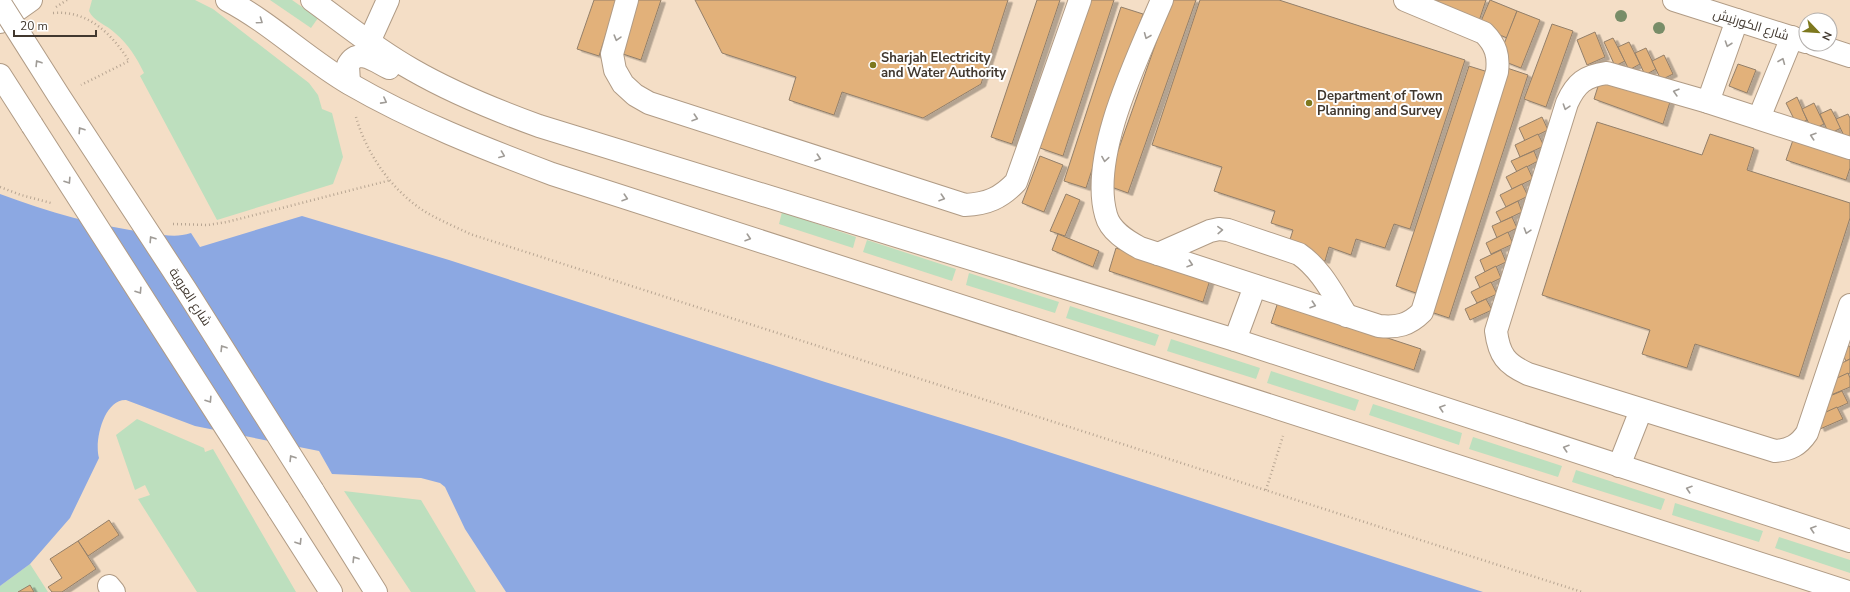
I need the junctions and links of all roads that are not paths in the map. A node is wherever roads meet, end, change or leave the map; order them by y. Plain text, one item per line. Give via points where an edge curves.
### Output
1 (227, 0) edge
2 (312, 0) edge
3 (376, 0) edge
4 (388, 0) edge
5 (627, 0) edge
6 (1080, 0) edge
7 (1162, 0) edge
8 (1405, 0) edge
9 (1674, 0) edge
10 (0, 4) edge
11 (39, 7) edge
12 (1736, 20) junction
13 (0, 22) edge
14 (364, 38) junction
15 (1798, 40) edge
16 (1798, 42) edge
17 (1838, 52) edge
18 (1850, 56) edge
19 (0, 75) edge
20 (349, 83) junction
21 (1708, 102) junction
22 (506, 113) junction
23 (1759, 118) junction
24 (1850, 148) edge
25 (1158, 254) junction
26 (1255, 286) junction
27 (1850, 305) edge
28 (1347, 316) junction
29 (1235, 340) junction
30 (1641, 410) junction
31 (1619, 466) junction
32 (1850, 541) edge
33 (331, 592) edge
34 (376, 592) edge
35 (1848, 592) edge

1 -> 20 main road
2 - 14 main road
3 - 14 main road
4 - 14 main road
5 -> 6 main road via 612,54 623,84 634,95 649,103 965,205 980,205 994,200 1006,193 1016,182
7 -> 25 main road via 1125,88 1104,156 1102,186 1106,216 1112,226 1130,243
8 - 28 main road via 1484,33 1492,41 1496,51 1497,72 1422,312 1403,326 1391,328
9 - 12 main road, شارع الكورنيش
34 -> 10 main road, شارع العروبة, bridge via 186,290
11 - 13 main road
12 - 15 main road, شارع الكورنيش
12 -> 21 main road
14 - 22 main road via 412,70 442,86
23 -> 16 main road
17 - 18 main road
19 -> 33 main road, bridge
20 - 22 main road via 348,65 354,57 364,55 457,107 484,113
20 -> 35 main road via 447,132 552,174
21 - 23 main road
21 -> 30 main road via 1607,72 1582,81 1572,91 1496,331 1498,346 1504,358 1515,368
22 - 29 main road via 539,126
24 -> 23 main road
25 -> 26 main road
25 -> 28 main road via 1210,231 1228,230 1299,254 1320,274
26 -> 28 main road
26 - 29 main road
27 - 30 main road via 1807,433 1794,447 1775,451
31 -> 29 main road
30 - 31 main road
32 -> 31 main road

